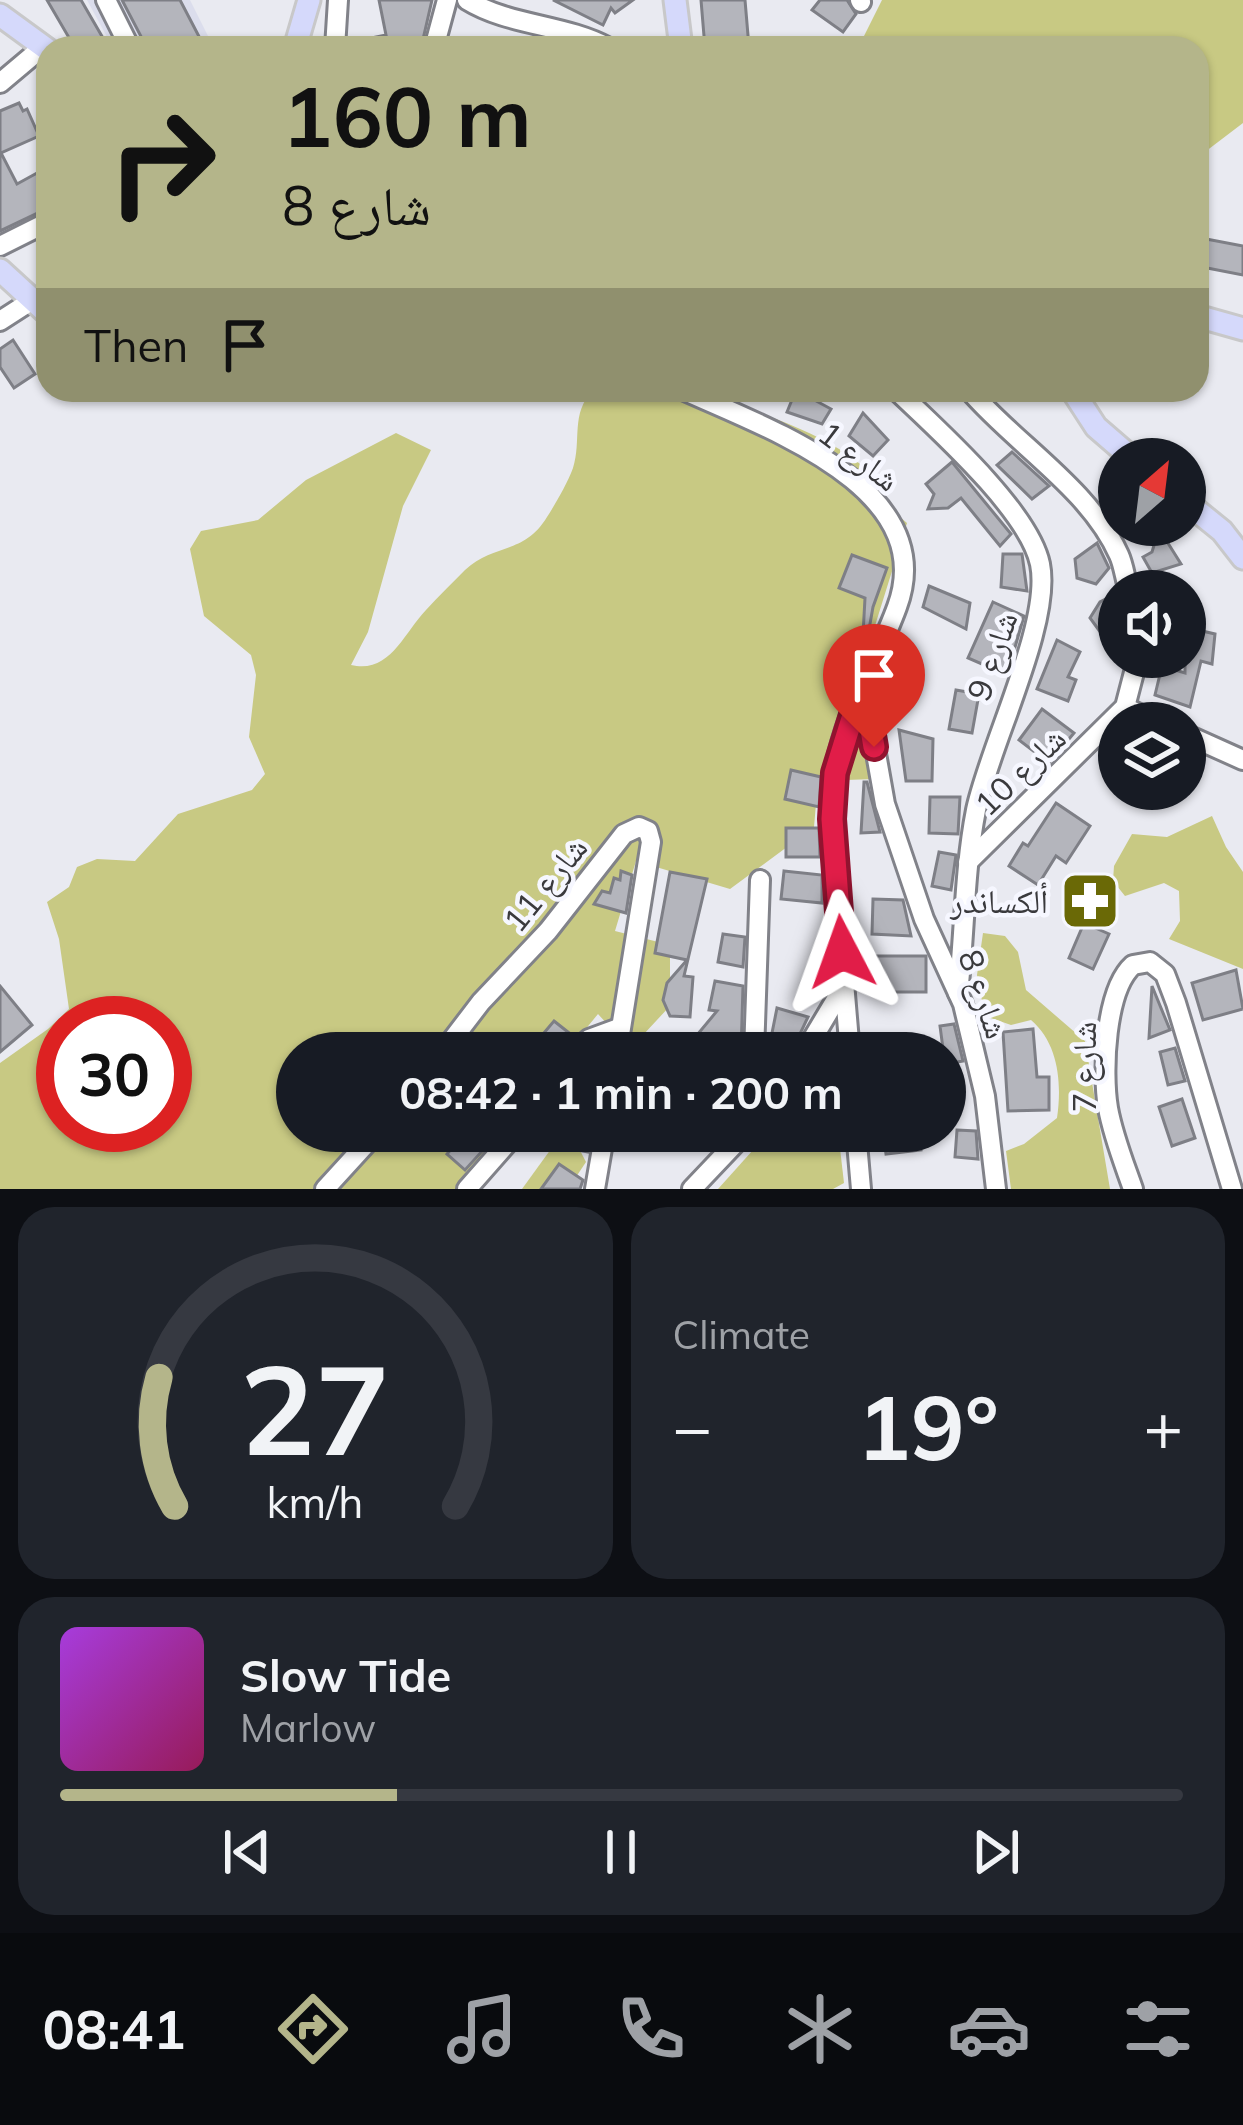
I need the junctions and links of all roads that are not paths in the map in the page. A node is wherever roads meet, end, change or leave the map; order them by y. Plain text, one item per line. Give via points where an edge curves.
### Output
1 (106, 0) edge
2 (309, 0) edge
3 (338, 0) edge
4 (447, 0) edge
5 (466, 0) edge
6 (675, 0) edge
7 (0, 15) edge
8 (124, 36) edge
9 (298, 36) edge
10 (335, 36) edge
11 (437, 36) edge
12 (574, 36) edge
13 (680, 36) edge
14 (36, 41) edge
15 (36, 56) edge
16 (0, 83) edge
17 (36, 228) edge
18 (0, 246) edge
19 (0, 270) edge
20 (36, 302) edge
21 (36, 309) edge
22 (1209, 319) edge
23 (0, 321) edge
24 (1243, 329) edge
25 (707, 402) edge
26 (908, 402) edge
27 (979, 402) edge
28 (1080, 402) edge
29 (1109, 438) edge
30 (1206, 518) edge
31 (1243, 558) edge
32 (1124, 570) edge
33 (863, 683) junction
34 (1098, 734) edge
35 (1206, 743) edge
36 (1243, 760) edge
37 (968, 862) junction
38 (760, 880) dead end
39 (844, 986) junction
40 (958, 993) junction
41 (620, 1028) junction
42 (458, 1032) edge
43 (609, 1032) edge
44 (620, 1032) edge
45 (755, 1032) edge
46 (817, 1032) edge
47 (848, 1032) edge
48 (359, 1152) edge
49 (500, 1152) edge
50 (600, 1152) edge
51 (727, 1152) edge
52 (858, 1152) edge
53 (594, 1186) edge
54 (325, 1189) edge
55 (467, 1189) edge
56 (692, 1189) edge
57 (862, 1189) edge
58 (996, 1189) edge
59 (1133, 1189) edge
60 (1232, 1189) edge

1 - 8 street
2 - 9 main road
3 - 10 street
4 - 11 street
5 - 12 street
6 - 13 main road
7 - 14 main road
15 - 16 street
17 - 18 street
19 - 20 main road
21 - 23 street
22 - 24 main road
25 - 33 street, شارع 1 via 819,457 890,518 904,578
26 - 37 street, شارع 9 via 1024,523 1040,562 1042,605 982,783
27 - 32 street via 1079,499
28 - 29 main road
30 - 31 main road
33 - 39 street, شارع 1 via 835,773 832,819
33 - 40 street, شارع 8 via 885,804
34 - 37 street, شارع 10
35 - 36 street
37 - 40 street, شارع 9
38 - 45 street
39 - 46 street
39 - 47 street, شارع 1
40 - 58 street, شارع 8 via 985,1096
41 - 42 street, شارع 11 via 651,842 639,827 624,834
41 - 43 street
41 - 44 street, شارع 11
48 - 54 street
49 - 55 street
50 - 53 street
51 - 56 street
52 - 57 street
59 - 60 street, شارع 7 via 1108,1107 1107,1048 1122,978 1150,962 1165,974 1176,1003

